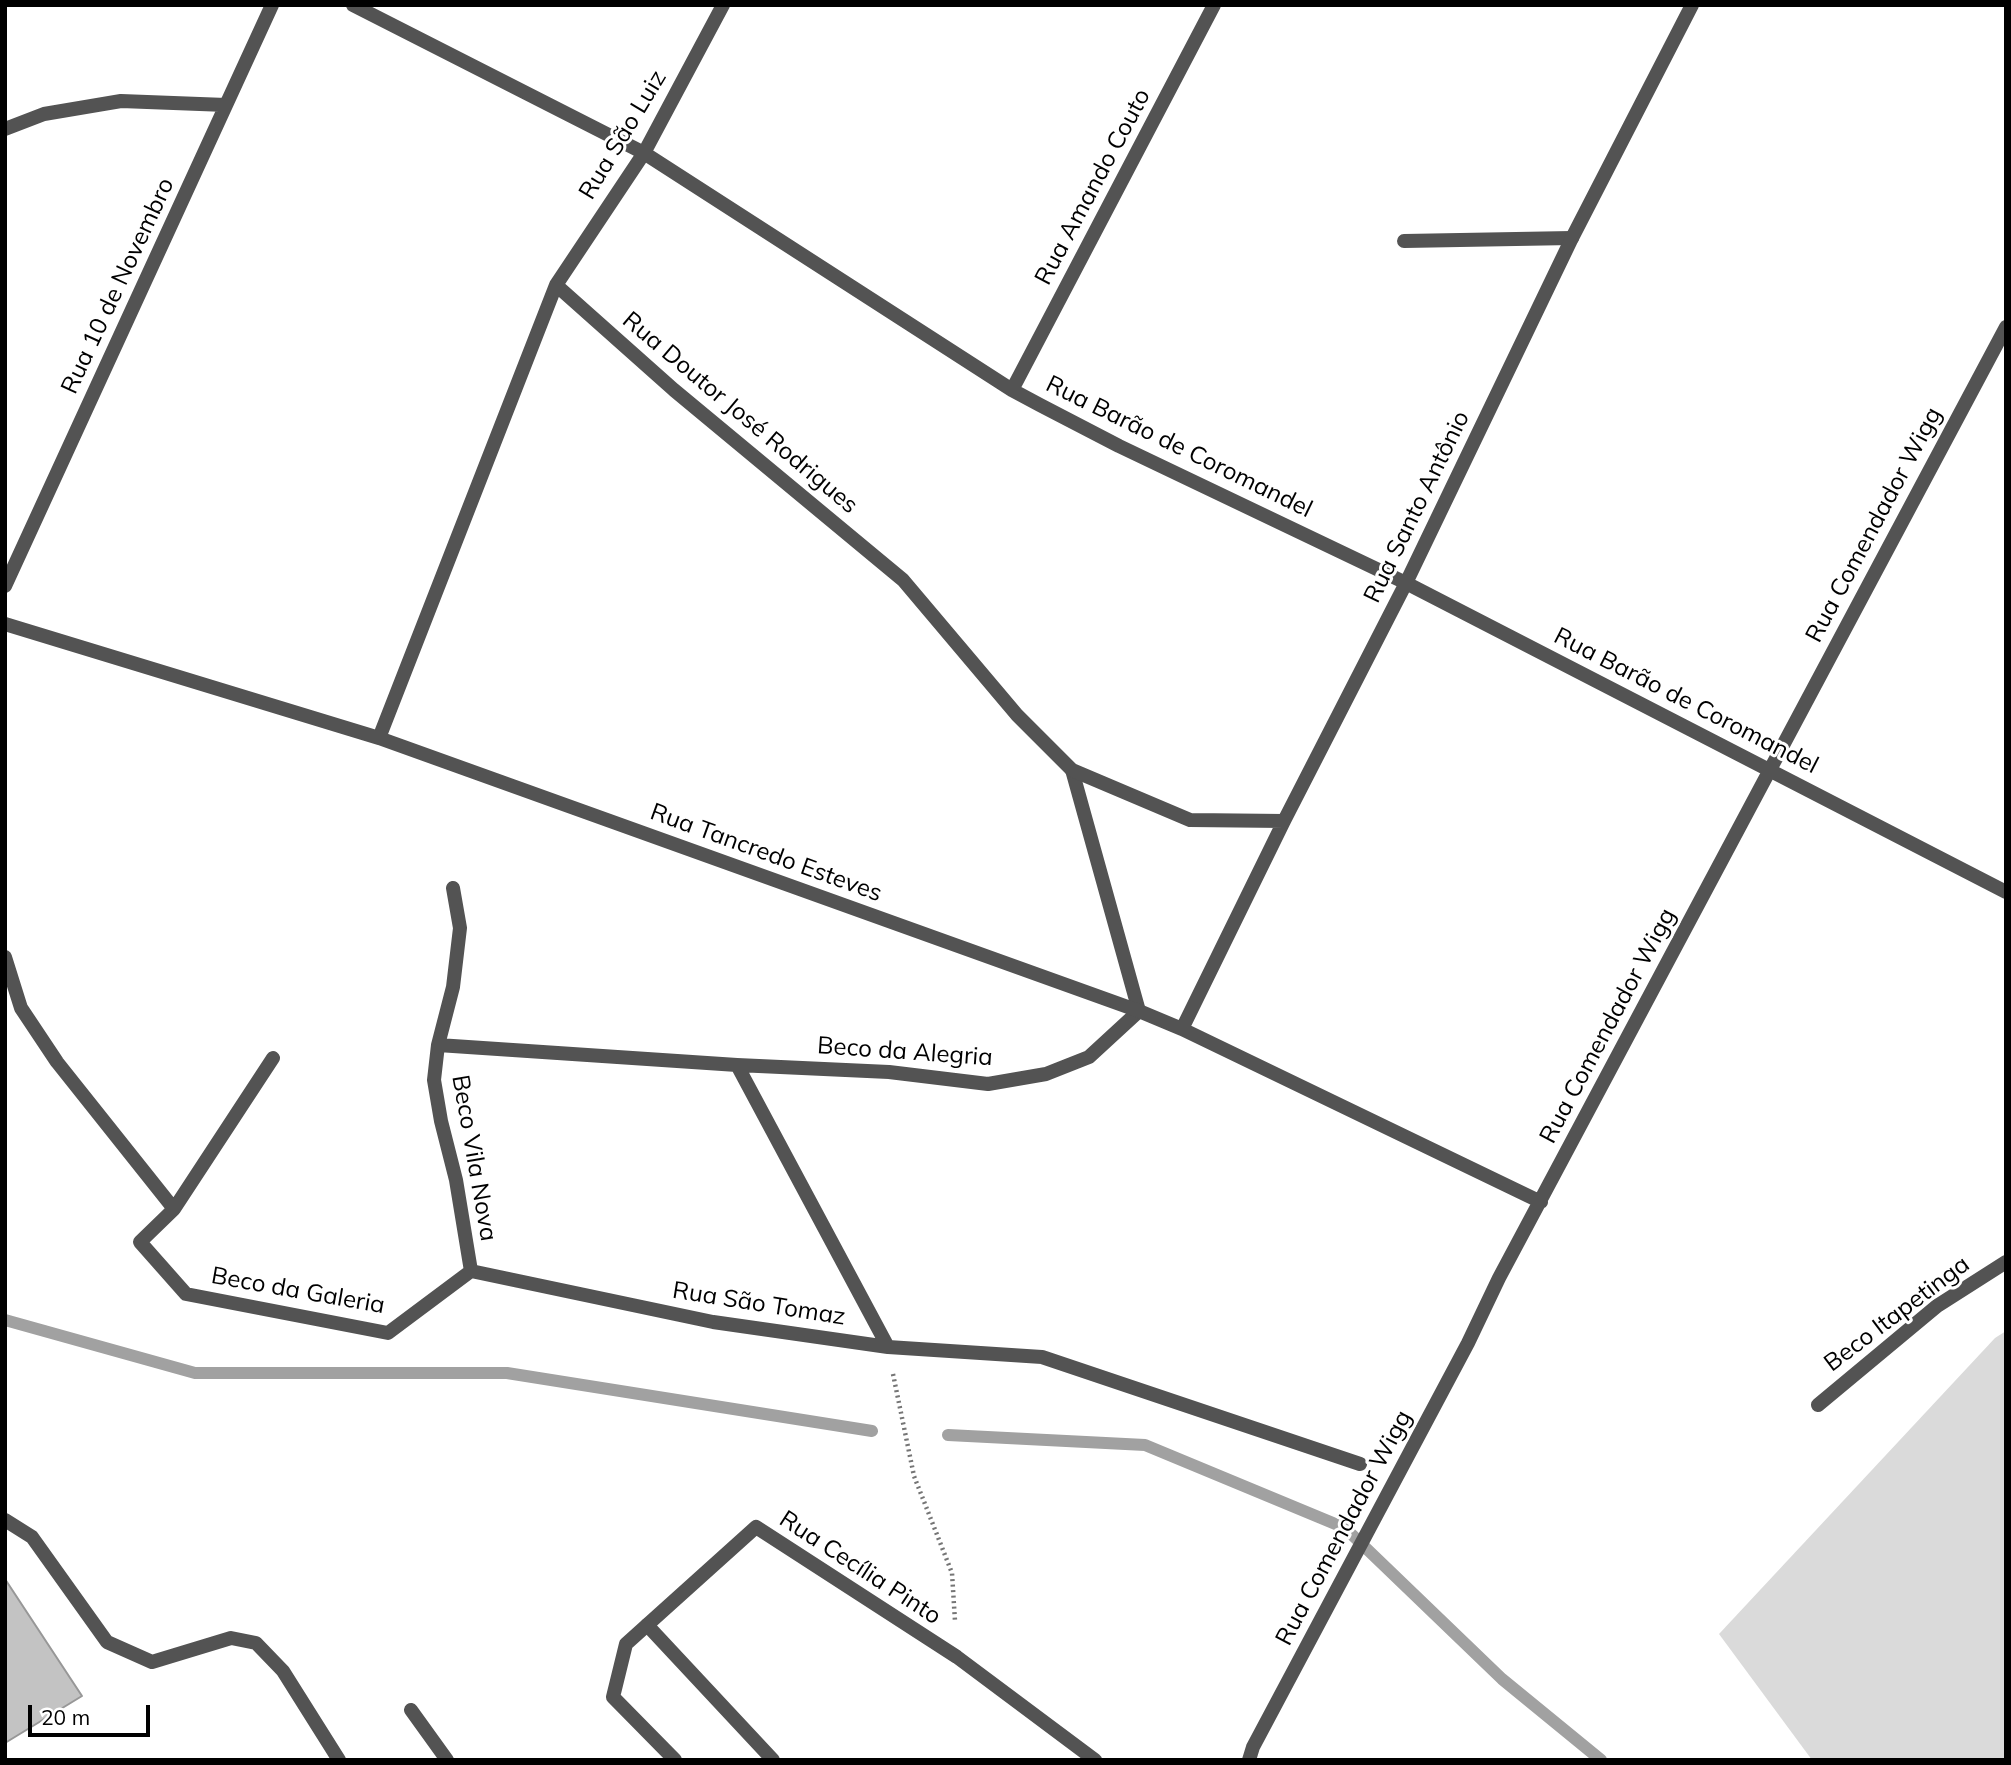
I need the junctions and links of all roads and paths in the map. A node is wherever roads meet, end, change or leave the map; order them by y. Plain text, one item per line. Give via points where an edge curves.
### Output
1 (272, 5) edge
2 (353, 5) edge
3 (723, 5) edge
4 (1214, 5) edge
5 (1692, 5) edge
6 (226, 105) junction
7 (5, 129) edge
8 (644, 153) junction
9 (1572, 239) junction
10 (1404, 241) dead end
11 (556, 285) junction
12 (2006, 327) edge
13 (1012, 390) junction
14 (1406, 583) junction
15 (5, 586) edge
16 (5, 624) edge
17 (379, 738) junction
18 (1769, 769) junction
19 (1072, 770) junction
20 (1284, 821) junction
21 (453, 888) dead end
22 (2006, 892) edge
23 (5, 957) edge
24 (1139, 1011) junction
25 (1182, 1029) junction
26 (438, 1045) junction
27 (274, 1058) dead end
28 (737, 1065) junction
29 (1541, 1202) junction
30 (174, 1209) junction
31 (2006, 1262) edge
32 (471, 1271) junction
33 (888, 1347) junction
34 (1818, 1405) dead end
35 (1360, 1464) dead end
36 (5, 1520) edge
37 (647, 1625) junction
38 (957, 1657) junction
39 (411, 1710) dead end
40 (1251, 1754) edge
41 (339, 1760) edge
42 (447, 1760) edge
43 (676, 1760) edge
44 (773, 1760) edge
45 (1094, 1760) edge

1 - 6 street, Rua 10 de Novembro
2 - 8 street, Rua Barão de Coromandel
3 - 8 street, Rua São Luiz
4 - 13 street, Rua Amando Couto
5 - 9 street, Rua Santo Antônio
6 - 7 street via 121,101 44,114
6 - 15 street, Rua 10 de Novembro
8 - 11 street, Rua São Luiz
8 - 13 street, Rua Barão de Coromandel
9 - 10 street
9 - 14 street, Rua Santo Antônio
11 - 17 street
11 - 19 street, Rua Doutor José Rodrigues via 674,390 903,580 1017,715
12 - 18 street, Rua Comendador Wigg
13 - 14 street, Rua Barão de Coromandel
14 - 18 street, Rua Barão de Coromandel
14 - 20 street, Rua Santo Antônio
16 - 17 street, Rua Tancredo Esteves
17 - 24 street, Rua Tancredo Esteves
18 - 22 street, Rua Barão de Coromandel
18 - 29 street, Rua Comendador Wigg
19 - 20 street, Rua Doutor José Rodrigues via 1189,820
19 - 24 street
20 - 25 street, Rua Santo Antônio
21 - 26 street, Beco Vila Nova via 460,928 453,987
23 - 30 street via 21,1008 57,1062
24 - 25 street, Rua Tancredo Esteves
24 - 28 street, Beco da Alegria via 1089,1057 1046,1074 988,1084 889,1072
25 - 29 street, Rua Tancredo Esteves
26 - 28 street, Beco da Alegria
26 - 32 street, Beco Vila Nova via 434,1080
27 - 30 street, Beco da Galeria
28 - 33 street
29 - 40 street, Rua Comendador Wigg
30 - 32 street, Beco da Galeria via 140,1242 186,1294 388,1333
31 - 34 street, Beco Itapetinga via 1937,1306
32 - 33 street, Rua São Tomaz via 713,1322
33 - 35 street, Rua São Tomaz via 1042,1357
33 - 38 path via 914,1476 952,1573
36 - 41 street via 32,1537 107,1642 152,1662 232,1638 256,1643 284,1671
37 - 38 street, Rua Cecília Pinto via 756,1527
37 - 43 street, Rua Cecília Pinto via 626,1644 613,1697
37 - 44 street
38 - 45 street, Rua Cecília Pinto
39 - 42 street

